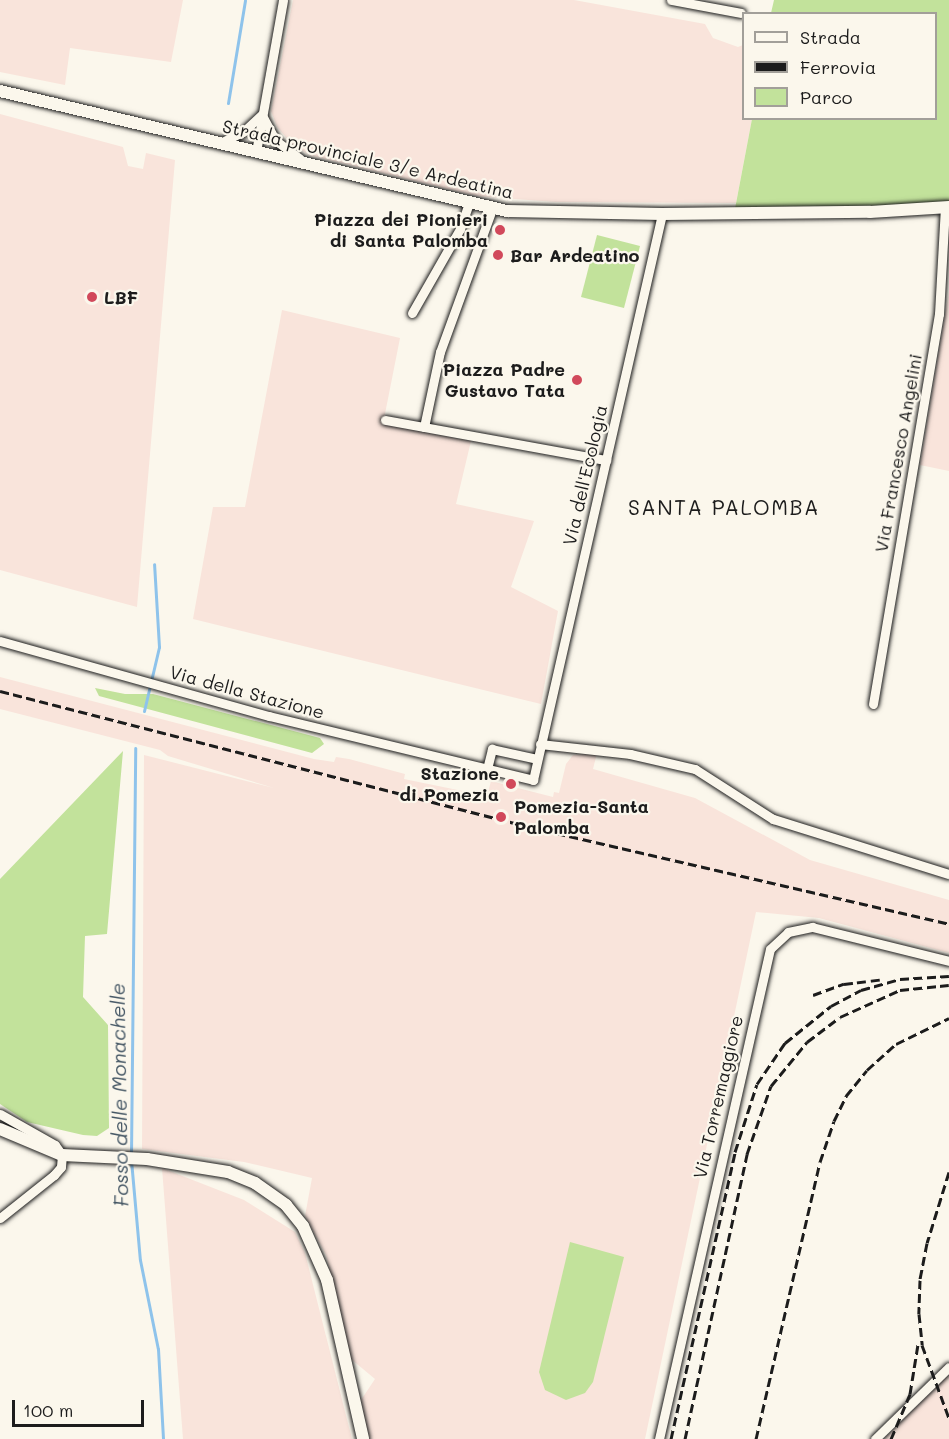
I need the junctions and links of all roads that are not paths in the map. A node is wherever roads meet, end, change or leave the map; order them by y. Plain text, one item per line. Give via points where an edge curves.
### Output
1 (283, 0) edge
2 (671, 0) edge
3 (741, 13) dead end
4 (0, 91) edge
5 (262, 114) junction
6 (218, 143) junction
7 (256, 152) junction
8 (311, 166) junction
9 (469, 203) junction
10 (947, 207) edge
11 (492, 209) junction
12 (662, 214) junction
13 (412, 313) dead end
14 (385, 420) dead end
15 (424, 427) junction
16 (606, 460) junction
17 (0, 641) edge
18 (873, 704) dead end
19 (540, 744) junction
20 (537, 759) junction
21 (487, 770) junction
22 (949, 874) edge
23 (949, 961) edge
24 (0, 1114) edge
25 (0, 1129) edge
26 (62, 1155) junction
27 (0, 1218) edge
28 (949, 1367) edge
29 (363, 1439) edge
30 (659, 1439) edge
31 (875, 1439) edge

1 - 5 street
2 - 3 street
4 - 6 main road, Strada provinciale 3/e Ardeatina
5 - 6 street via 243,132
5 - 7 street
5 - 8 street via 275,141
6 - 7 main road, Strada provinciale 3/e Ardeatina
7 - 8 main road, Strada provinciale 3/e Ardeatina
8 - 9 main road, Strada provinciale 3/e Ardeatina
9 - 11 main road, Strada provinciale 3/e Ardeatina
9 - 13 street via 460,229
10 - 12 main road, Strada provinciale 3/e Ardeatina via 870,212
10 - 18 street, Via Francesco Angelini via 939,314
11 - 12 main road, Strada provinciale 3/e Ardeatina via 558,215
11 - 15 street via 440,352
12 - 16 street, Via dell'Ecologia
14 - 15 street
15 - 16 street
16 - 19 street, Via dell'Ecologia
17 - 21 street, Via della Stazione via 150,684
19 - 20 street
19 - 22 street via 630,754 695,769 773,819
20 - 21 street via 492,749
20 - 21 street, Via della Stazione via 533,780
23 - 30 street, Via Torremaggiore via 812,927 789,932 770,950
24 - 26 street via 55,1145
25 - 26 main road
26 - 27 street via 61,1167 54,1175
26 - 29 main road via 147,1159 243,1177 266,1189 295,1214 327,1280
28 - 31 street

